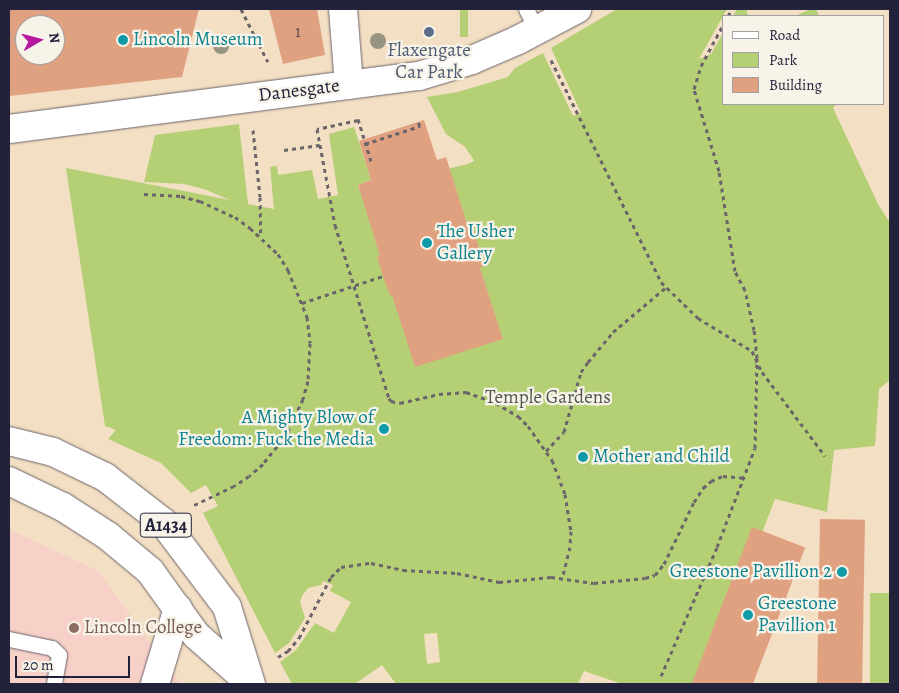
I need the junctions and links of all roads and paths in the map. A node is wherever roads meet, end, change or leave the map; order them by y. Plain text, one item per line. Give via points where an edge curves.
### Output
1 (241, 9) edge
2 (343, 9) edge
3 (577, 9) edge
4 (531, 20) edge
5 (722, 27) edge
6 (550, 59) dead end
7 (271, 68) dead end
8 (349, 85) junction
9 (249, 97) junction
10 (358, 120) dead end
11 (418, 122) dead end
12 (359, 125) dead end
13 (9, 129) edge
14 (320, 144) junction
15 (365, 144) junction
16 (284, 150) dead end
17 (371, 161) dead end
18 (144, 194) dead end
19 (262, 237) junction
20 (383, 276) dead end
21 (354, 287) junction
22 (666, 288) junction
23 (302, 303) junction
24 (757, 358) junction
25 (9, 441) edge
26 (546, 451) junction
27 (825, 456) dead end
28 (744, 478) junction
29 (9, 481) edge
30 (163, 522) junction
31 (562, 578) junction
32 (178, 608) junction
33 (9, 639) edge
34 (660, 676) dead end
35 (249, 680) edge
36 (54, 684) edge
37 (155, 684) edge

1 - 7 path
2 - 8 street
3 - 4 street, Danesgate
4 - 8 street, Danesgate via 472,60 419,76
5 - 24 path via 701,66 694,89 720,171 736,271 748,298
6 - 22 path
8 - 9 street, Danesgate
9 - 13 street, Danesgate
9 - 19 path
10 - 14 path via 318,129
11 - 15 path via 420,126
12 - 15 path
14 - 16 path
14 - 21 path via 329,204
15 - 17 path
18 - 19 path via 181,196 200,201 235,216
19 - 23 path via 288,270
20 - 21 path
21 - 23 path
21 - 26 path via 391,401 400,404 453,392 477,395 518,416
22 - 24 path via 698,318 744,345
22 - 26 path via 613,332 588,362 581,372 564,432
23 - 30 path via 308,323 310,362 303,399 287,434 263,464 234,486
24 - 27 path via 762,372
24 - 28 path via 755,448
25 - 30 street, A1434 via 53,452 105,477
26 - 31 path via 565,494 571,531
28 - 31 path via 723,476 703,488 664,564 655,575 594,583
28 - 34 path
29 - 32 street, A1434 via 63,508 108,536 150,571
30 - 35 street, A1434 via 227,607
31 - 35 path via 499,582 457,573 403,570 371,563 342,567 331,577 294,646
32 - 35 street, A1434 via 196,635
32 - 37 street
33 - 36 lane via 52,648 59,655

